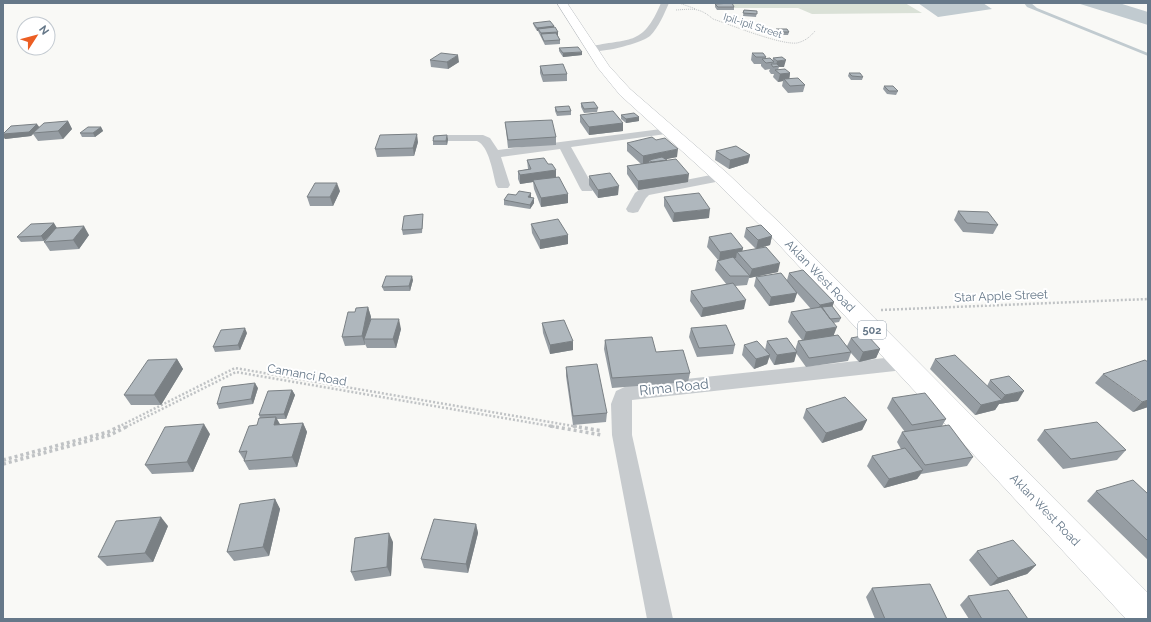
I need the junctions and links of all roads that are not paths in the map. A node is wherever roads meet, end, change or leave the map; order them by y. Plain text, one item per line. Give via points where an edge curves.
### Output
1 (562, 3) edge
2 (664, 7) edge
3 (592, 49) junction
4 (669, 131) junction
5 (438, 138) edge
6 (564, 145) junction
7 (494, 154) junction
8 (721, 177) junction
9 (503, 185) dead end
10 (587, 188) dead end
11 (633, 209) dead end
12 (904, 363) junction
13 (1148, 617) edge
14 (660, 619) edge

1 - 3 main road, Aklan West Road / 502
2 - 3 street via 649,31 642,37
3 - 4 main road, Aklan West Road / 502 via 615,81
4 - 6 street
4 - 8 main road, Aklan West Road / 502
5 - 7 street via 479,137 486,140
6 - 7 street
6 - 10 street
7 - 9 street
8 - 11 street via 645,192
8 - 12 main road, Aklan West Road / 502 via 776,230
12 - 13 main road, Aklan West Road / 502
12 - 14 street, Rima Road via 629,392 623,396 623,437

